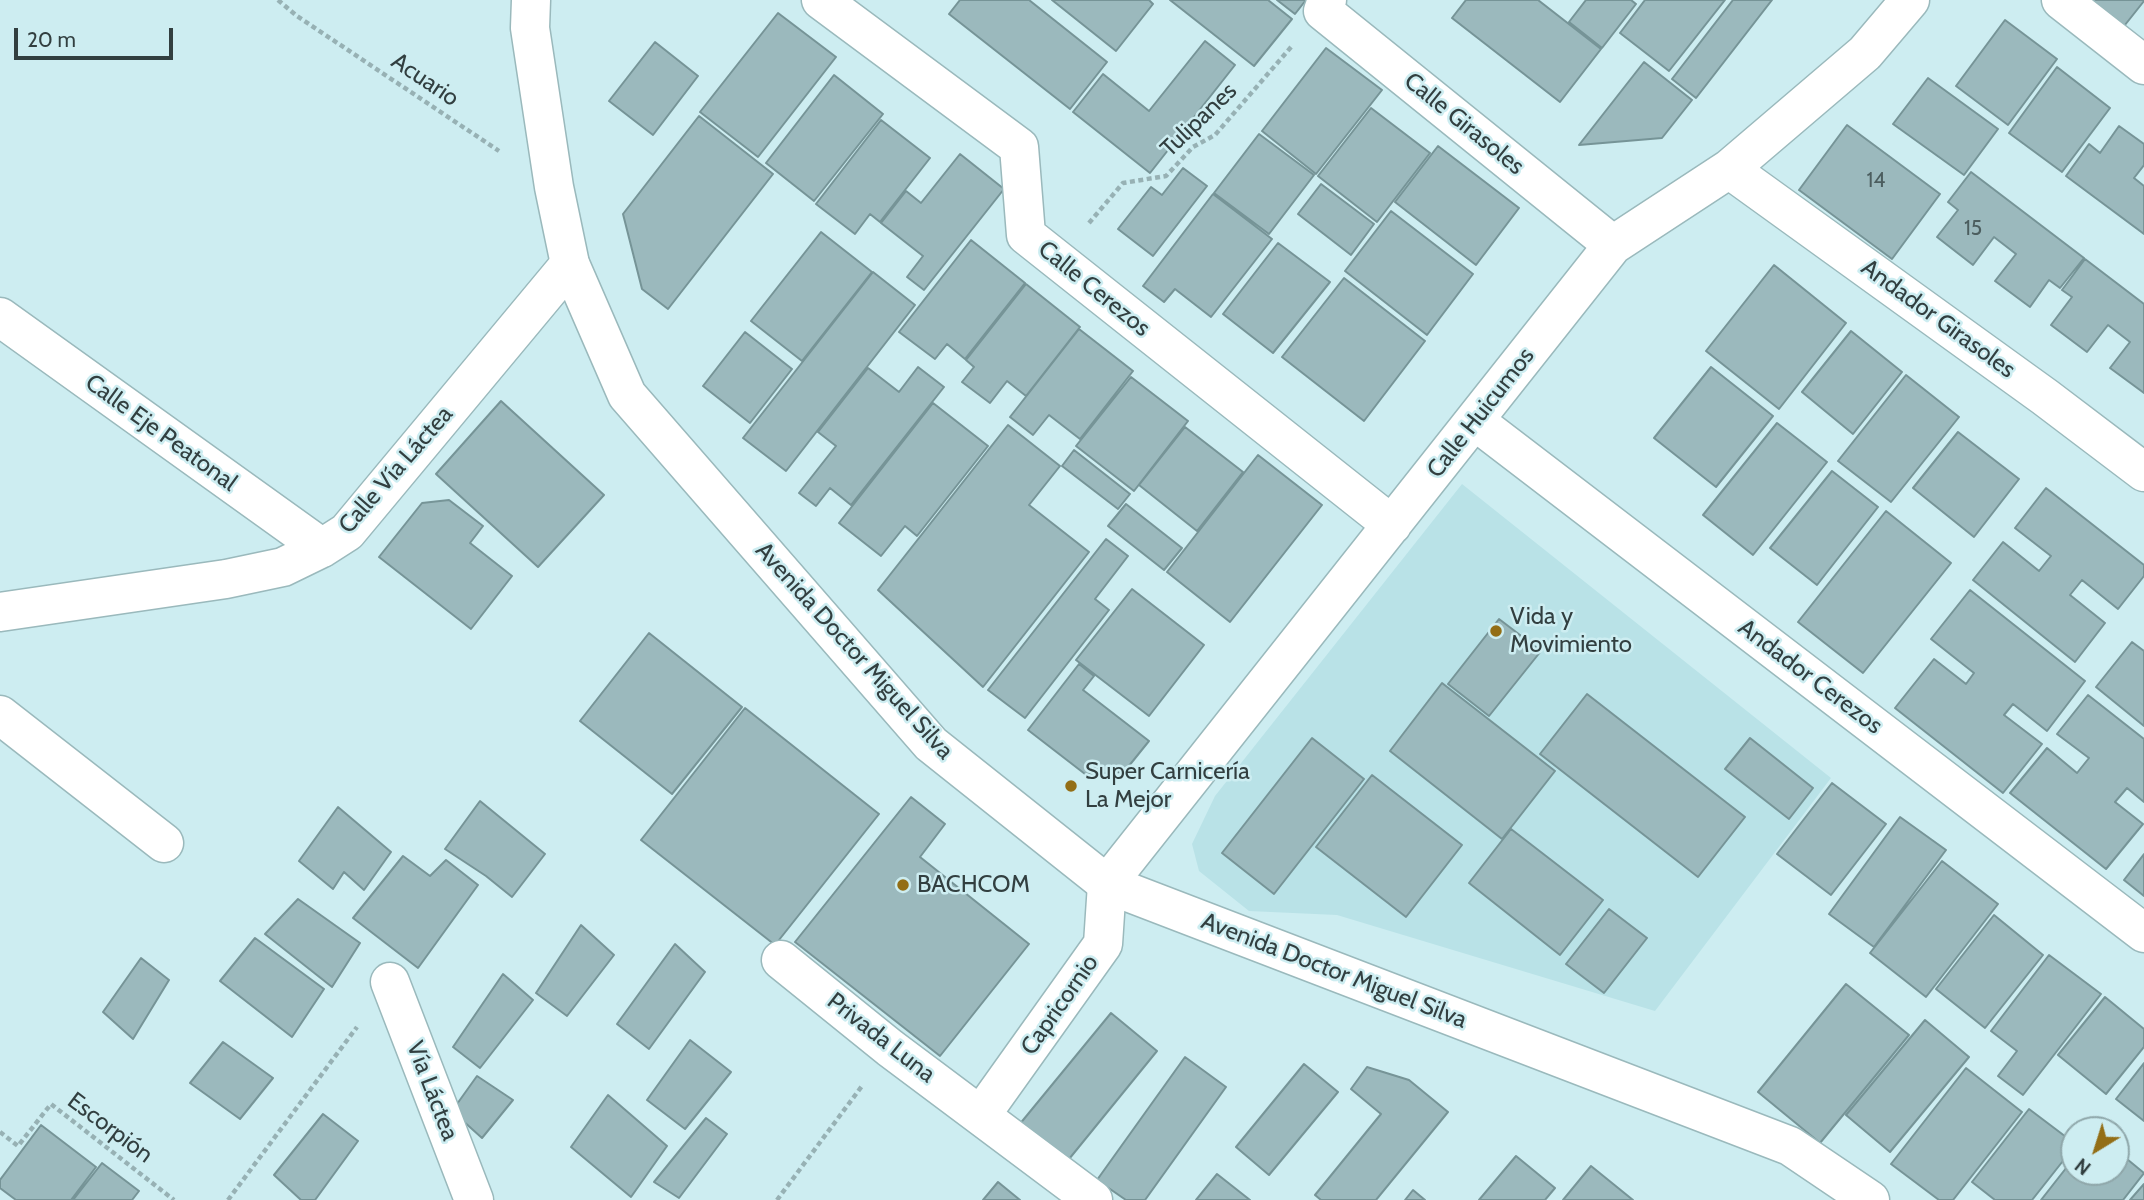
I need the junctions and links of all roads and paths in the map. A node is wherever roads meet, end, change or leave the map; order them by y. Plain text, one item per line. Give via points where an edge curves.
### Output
1 (278, 0) edge
2 (531, 0) edge
3 (821, 0) edge
4 (1910, 0) edge
5 (2061, 0) edge
6 (1325, 5) edge
7 (2144, 65) edge
8 (1729, 169) junction
9 (554, 187) junction
10 (1613, 245) junction
11 (1057, 261) junction
12 (570, 264) junction
13 (0, 317) edge
14 (1475, 421) junction
15 (2144, 472) edge
16 (1392, 526) junction
17 (322, 548) junction
18 (0, 612) edge
19 (0, 715) edge
20 (164, 843) dead end
21 (1107, 884) junction
22 (2144, 933) edge
23 (781, 960) dead end
24 (390, 982) joint
25 (890, 1048) junction
26 (981, 1115) junction
27 (0, 1132) edge
28 (174, 1200) edge
29 (228, 1200) edge
30 (474, 1200) edge
31 (777, 1200) edge
32 (1093, 1200) edge
33 (1870, 1200) edge

1 - 9 path, Acuario
2 - 9 street, Avenida Doctor Miguel Silva via 530,27
3 - 11 street, Calle Cerezos via 1019,147 1026,235
4 - 8 street, Calle Huicumos via 1865,53
5 - 7 street
6 - 10 street, Calle Girasoles
6 - 11 path, Tulipanes via 1215,135 1193,147 1166,176 1123,183
8 - 10 street, Calle Huicumos
8 - 15 street, Andador Girasoles
9 - 12 street, Avenida Doctor Miguel Silva
10 - 14 street, Calle Huicumos
11 - 16 street, Calle Cerezos
12 - 17 street, Calle Vía Láctea via 347,532
12 - 21 street, Avenida Doctor Miguel Silva via 627,395 931,744
13 - 17 street, Calle Eje Peatonal
14 - 16 street, Calle Huicumos
14 - 22 street, Andador Cerezos
16 - 21 street, Calle Huicumos
17 - 18 street, Calle Vía Láctea via 283,567 226,579
19 - 20 street
21 - 26 street, Capricornio via 1103,944
21 - 33 street, Avenida Doctor Miguel Silva via 1790,1146
23 - 25 street, Privada Luna
24 - 29 path
24 - 30 street, Vía Láctea
25 - 26 street, Privada Luna
25 - 31 path
26 - 32 street, Privada Luna
27 - 28 path, Escorpión via 18,1146 51,1104

